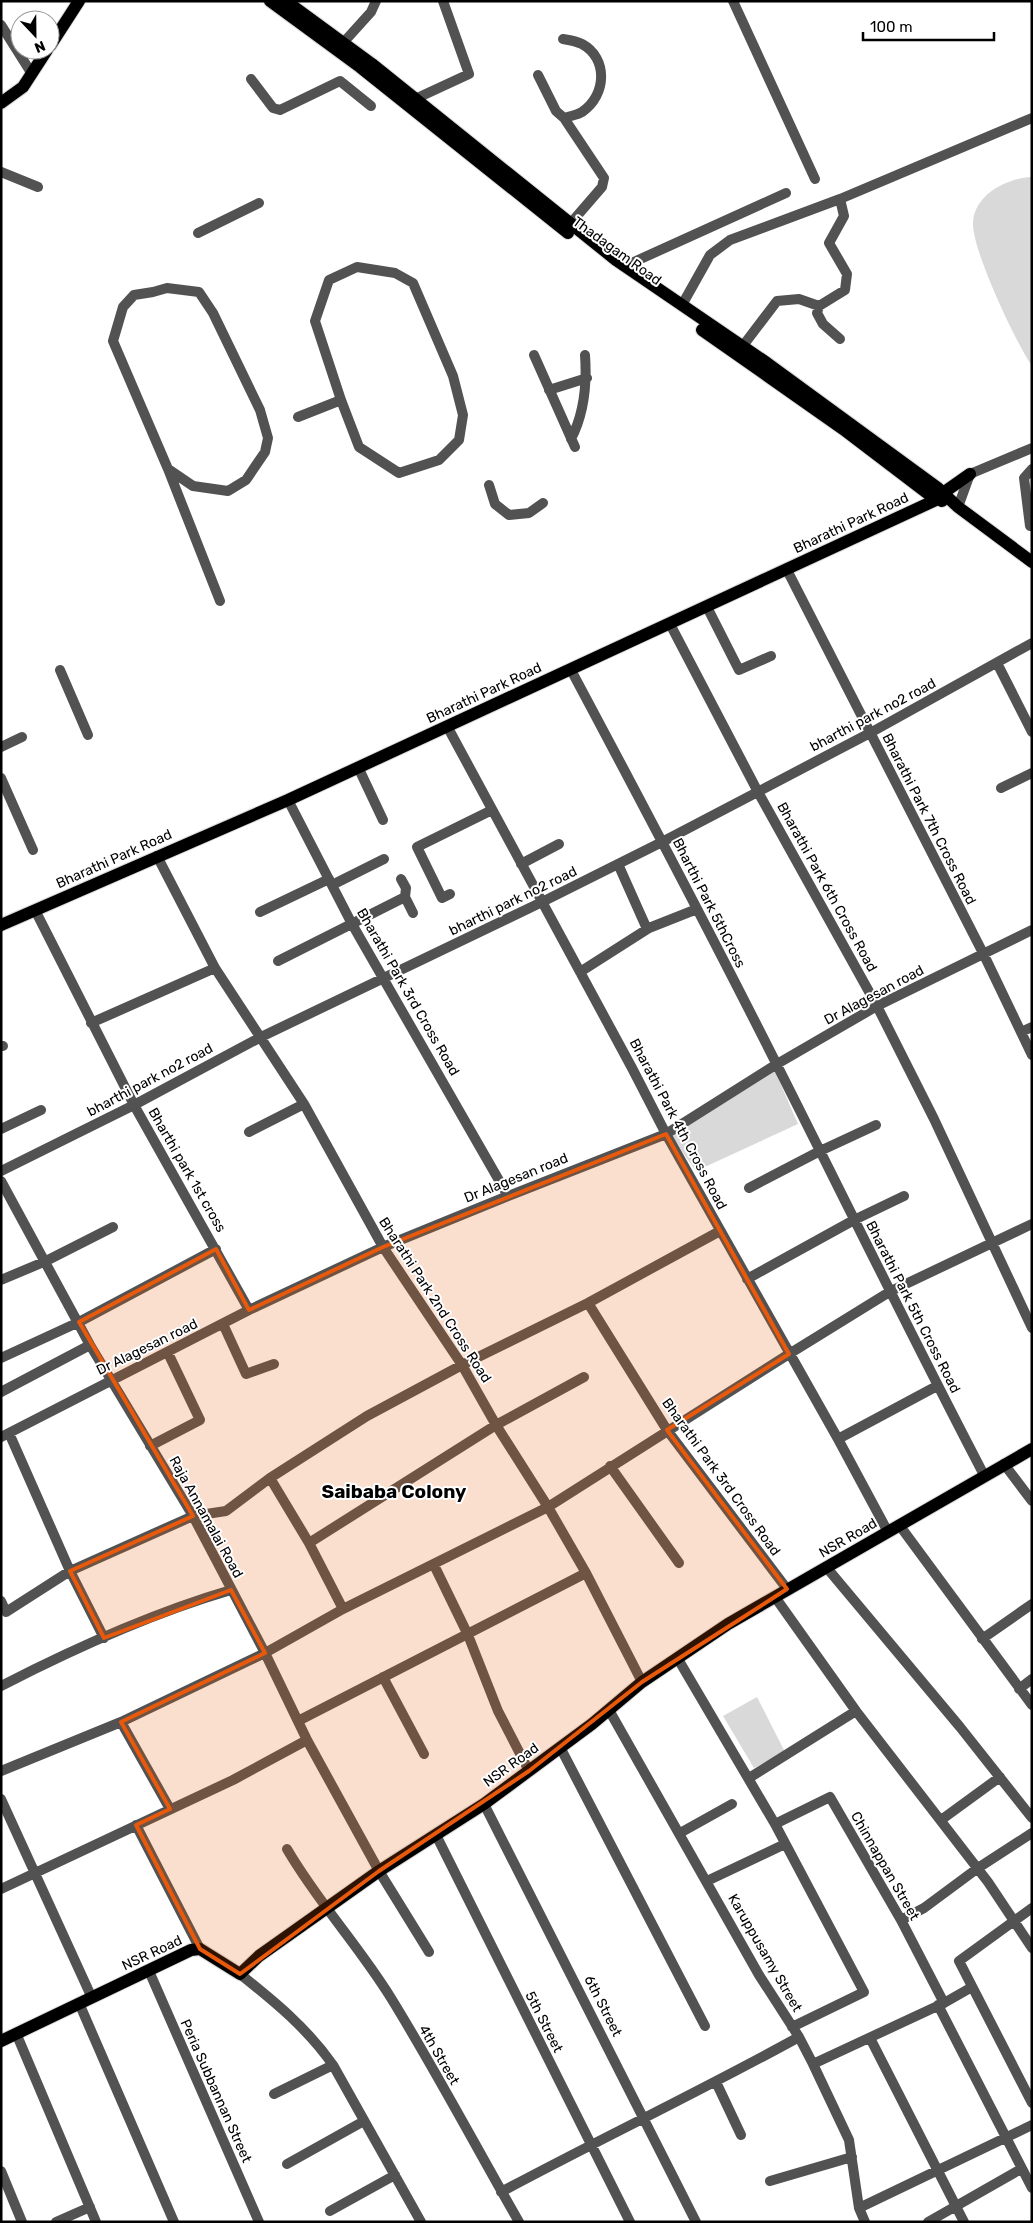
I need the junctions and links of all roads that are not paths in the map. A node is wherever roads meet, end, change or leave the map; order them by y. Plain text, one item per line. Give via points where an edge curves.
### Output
1 (79, 1) edge
2 (270, 1) edge
3 (286, 1) edge
4 (376, 1) edge
5 (443, 1) edge
6 (733, 1) edge
7 (1, 25) edge
8 (60, 30) edge
9 (563, 39) dead end
10 (343, 43) junction
11 (41, 60) edge
12 (32, 74) junction
13 (538, 75) dead end
14 (251, 79) dead end
15 (415, 99) junction
16 (1, 103) edge
17 (371, 106) dead end
18 (564, 118) junction
19 (1032, 118) edge
20 (1, 172) edge
21 (815, 179) dead end
22 (38, 187) dead end
23 (786, 193) dead end
24 (840, 199) junction
25 (259, 203) dead end
26 (570, 224) junction
27 (198, 233) dead end
28 (626, 266) junction
29 (682, 305) junction
30 (819, 306) junction
31 (840, 339) dead end
32 (742, 347) junction
33 (534, 355) dead end
34 (585, 355) dead end
35 (587, 378) junction
36 (549, 390) junction
37 (341, 400) junction
38 (298, 417) dead end
39 (1028, 450) edge
40 (168, 469) junction
41 (1031, 469) edge
42 (970, 474) junction
43 (489, 485) dead end
44 (940, 496) junction
45 (543, 503) dead end
46 (958, 508) junction
47 (1030, 526) dead end
48 (1032, 562) edge
49 (787, 570) junction
50 (220, 601) dead end
51 (707, 607) junction
52 (670, 624) junction
53 (1032, 643) edge
54 (771, 656) dead end
55 (997, 663) junction
56 (60, 670) dead end
57 (571, 670) junction
58 (447, 726) junction
59 (1032, 732) edge
60 (870, 733) junction
61 (88, 735) dead end
62 (22, 737) dead end
63 (1, 747) edge
64 (358, 767) junction
65 (1032, 773) edge
66 (1, 778) edge
67 (1001, 788) dead end
68 (758, 792) junction
69 (288, 800) junction
70 (492, 810) junction
71 (383, 820) dead end
72 (662, 842) junction
73 (558, 844) dead end
74 (33, 850) dead end
75 (157, 856) junction
76 (384, 859) dead end
77 (522, 864) junction
78 (618, 864) junction
79 (401, 879) dead end
80 (331, 882) junction
81 (450, 894) dead end
82 (405, 897) junction
83 (542, 902) junction
84 (697, 909) junction
85 (35, 910) junction
86 (260, 912) dead end
87 (413, 913) dead end
88 (1, 924) edge
89 (352, 924) junction
90 (647, 929) junction
91 (1032, 930) edge
92 (984, 955) junction
93 (278, 961) dead end
94 (215, 968) junction
95 (580, 972) junction
96 (384, 979) junction
97 (877, 1006) junction
98 (91, 1023) junction
99 (1032, 1027) edge
100 (1021, 1032) junction
101 (261, 1037) junction
102 (1032, 1055) edge
103 (777, 1064) junction
104 (304, 1104) junction
105 (134, 1105) junction
106 (41, 1110) dead end
107 (876, 1124) dead end
108 (1, 1129) edge
109 (249, 1132) dead end
110 (666, 1134) junction
111 (820, 1151) junction
112 (1, 1171) edge
113 (1, 1181) edge
114 (749, 1188) dead end
115 (508, 1196) junction
116 (904, 1196) dead end
117 (854, 1220) junction
118 (1032, 1224) edge
119 (112, 1227) dead end
120 (720, 1231) junction
121 (992, 1244) junction
122 (382, 1248) junction
123 (216, 1249) junction
124 (46, 1261) junction
125 (747, 1279) junction
126 (1, 1280) edge
127 (891, 1291) junction
128 (588, 1303) junction
129 (249, 1310) junction
130 (78, 1322) junction
131 (223, 1324) junction
132 (1031, 1326) edge
133 (90, 1345) junction
134 (168, 1353) junction
135 (788, 1354) junction
136 (1, 1358) edge
137 (274, 1364) dead end
138 (462, 1365) junction
139 (584, 1377) dead end
140 (111, 1380) junction
141 (937, 1386) junction
142 (1, 1392) edge
143 (496, 1425) junction
144 (667, 1430) junction
145 (5, 1435) edge
146 (838, 1439) junction
147 (150, 1446) junction
148 (1032, 1449) edge
149 (1004, 1464) junction
150 (610, 1466) junction
151 (984, 1475) junction
152 (270, 1478) junction
153 (1032, 1501) edge
154 (548, 1507) junction
155 (193, 1516) junction
156 (900, 1526) junction
157 (888, 1532) junction
158 (309, 1544) junction
159 (679, 1563) dead end
160 (434, 1565) junction
161 (827, 1568) junction
162 (70, 1572) junction
163 (586, 1573) junction
164 (787, 1589) junction
165 (231, 1590) junction
166 (775, 1596) junction
167 (1, 1601) edge
168 (1032, 1604) edge
169 (343, 1609) junction
170 (4, 1613) edge
171 (468, 1635) junction
172 (104, 1638) junction
173 (982, 1639) junction
174 (265, 1653) junction
175 (678, 1659) junction
176 (382, 1677) junction
177 (1032, 1679) edge
178 (642, 1682) junction
179 (1, 1686) edge
180 (1019, 1689) junction
181 (1032, 1705) edge
182 (609, 1710) junction
183 (856, 1711) junction
184 (298, 1721) junction
185 (121, 1722) junction
186 (307, 1740) junction
187 (560, 1747) junction
188 (424, 1754) dead end
189 (1, 1771) edge
190 (529, 1771) junction
191 (1000, 1777) junction
192 (749, 1778) junction
193 (1, 1799) edge
194 (484, 1804) junction
195 (732, 1804) dead end
196 (170, 1809) junction
197 (1032, 1818) edge
198 (941, 1820) junction
199 (775, 1824) junction
200 (136, 1825) junction
201 (1032, 1833) edge
202 (680, 1834) junction
203 (436, 1835) junction
204 (785, 1844) junction
205 (287, 1849) dead end
206 (978, 1869) junction
207 (378, 1871) junction
208 (35, 1874) junction
209 (707, 1882) junction
210 (1, 1889) edge
211 (327, 1907) junction
212 (1032, 1908) edge
213 (901, 1920) junction
214 (1013, 1921) junction
215 (1032, 1948) edge
216 (200, 1949) junction
217 (429, 1952) dead end
218 (149, 1971) junction
219 (240, 1974) junction
220 (972, 1987) junction
221 (92, 1998) junction
222 (79, 2004) junction
223 (941, 2004) junction
224 (705, 2026) dead end
225 (792, 2026) junction
226 (16, 2032) junction
227 (799, 2037) junction
228 (870, 2038) junction
229 (1, 2041) edge
230 (813, 2064) junction
231 (333, 2065) junction
232 (716, 2082) junction
233 (274, 2094) dead end
234 (1032, 2103) edge
235 (644, 2118) junction
236 (364, 2121) junction
237 (1032, 2125) edge
238 (741, 2135) dead end
239 (1006, 2137) junction
240 (592, 2144) junction
241 (852, 2157) junction
242 (287, 2164) dead end
243 (1021, 2169) junction
244 (1, 2171) edge
245 (937, 2172) junction
246 (395, 2175) junction
247 (770, 2181) dead end
248 (1032, 2188) edge
249 (501, 2192) junction
250 (955, 2206) junction
251 (90, 2207) junction
252 (859, 2208) junction
253 (330, 2211) dead end
254 (22, 2222) edge
255 (56, 2222) edge
256 (96, 2222) edge
257 (174, 2222) edge
258 (260, 2222) edge
259 (421, 2222) edge
260 (518, 2222) edge
261 (630, 2222) edge
262 (696, 2222) edge
263 (865, 2222) edge
264 (928, 2222) edge
265 (964, 2222) edge

1 - 8 main road
2 - 44 main road, Thadagam Road via 360,67 592,252 843,429 931,496
3 - 10 main road, Thadagam Road
4 - 10 street via 371,12
5 - 15 street via 469,74
6 - 21 street
7 - 12 street
9 - 18 street via 581,43 595,55 602,70 599,90 593,100 582,112
10 - 15 main road, Thadagam Road
11 - 12 main road
12 - 16 main road via 23,87
13 - 18 street via 556,111
14 - 17 street via 273,108 280,110 340,81
15 - 26 main road, Thadagam Road
18 - 26 street via 604,178 602,187
19 - 24 street
20 - 22 street
23 - 28 street
24 - 29 street via 730,240 710,255
24 - 30 street via 844,216 829,243 847,274 845,290
25 - 27 street
26 - 28 main road, Thadagam Road
28 - 29 main road, Thadagam Road
29 - 32 main road, Thadagam Road
30 - 31 street via 817,313 823,324
30 - 32 street via 799,298 777,300
32 - 44 main road, Thadagam Road
33 - 36 street
34 - 35 street
35 - 36 street
35 - 36 street via 573,443
37 - 37 street via 360,447 399,472 439,460 459,440 463,415 453,376 413,283 395,273 357,267 329,280 315,321
37 - 38 street
39 - 41 street
39 - 42 street
40 - 40 street via 113,341 123,307 134,294 167,288 199,292 213,313 260,410 268,438 264,452 246,480 228,490 193,486
40 - 50 street
41 - 47 street via 1024,478
42 - 44 main road, Bharathi Park Road
42 - 46 street
43 - 45 street via 495,504 509,515 529,513
44 - 46 main road, Thadagam Road
44 - 49 main road, Bharathi Park Road
46 - 48 main road, Thadagam Road
49 - 51 main road, Bharathi Park Road
49 - 60 street, Bharathi Park 7th Cross Road
51 - 52 main road, Bharathi Park Road
51 - 54 street via 739,670
52 - 57 main road, Bharathi Park Road
52 - 68 street, Bharathi Park 6th Cross Road
53 - 55 street, bharthi park no2 road
55 - 59 street
55 - 60 street, bharthi park no2 road
56 - 61 street
57 - 58 main road, Bharathi Park Road
57 - 72 street, Bharthi Park 5thCross
58 - 64 main road, Bharathi Park Road
58 - 70 street, Bharathi Park 4th Cross Road
60 - 68 street, bharthi park no2 road
60 - 92 street, Bharathi Park 7th Cross Road
62 - 63 street
64 - 69 main road, Bharathi Park Road
64 - 71 street
65 - 67 street
66 - 74 street
68 - 72 street, bharthi park no2 road
68 - 97 street, Bharathi Park 6th Cross Road
69 - 75 main road, Bharathi Park Road
69 - 80 street, Bharathi Park 3rd Cross Road
70 - 77 street, Bharathi Park 4th Cross Road
70 - 81 street via 417,847 442,898
72 - 78 street, bharthi park no2 road
72 - 84 street, Bharthi Park 5thCross
73 - 77 street
75 - 85 main road, Bharathi Park Road
75 - 94 street, Bharathi Park 2nd Cross Road
76 - 80 street
77 - 83 street, Bharathi Park 4th Cross Road
78 - 83 street, bharthi park no2 road
78 - 90 street
79 - 82 street via 406,888
80 - 86 street
80 - 89 street, Bharathi Park 3rd Cross Road
82 - 87 street
82 - 89 street
83 - 95 street, Bharathi Park 4th Cross Road
83 - 96 street, bharthi park no2 road
84 - 90 street
84 - 103 street, Bharthi Park 5thCross
85 - 88 main road, Bharathi Park Road
85 - 98 street, Bharthi park 1st cross
89 - 93 street
89 - 96 street, Bharathi Park 3rd Cross Road
90 - 95 street
91 - 92 street, Dr Alagesan road
92 - 97 street, Dr Alagesan road
92 - 100 street, Bharathi Park 7th Cross Road
94 - 98 street
94 - 101 street, Bharathi Park 2nd Cross Road
95 - 110 street, Bharathi Park 4th Cross Road
96 - 101 street, bharthi park no2 road
96 - 115 street, Bharathi Park 3rd Cross Road
97 - 103 street, Dr Alagesan road
97 - 121 street, Bharathi Park 6th Cross Road
98 - 105 street, Bharthi park 1st cross
99 - 100 street
100 - 102 street, Bharathi Park 7th Cross Road
101 - 104 street, Bharathi Park 2nd Cross Road
101 - 105 street, bharthi park no2 road
103 - 110 street, Dr Alagesan road
103 - 111 street, Bharthi Park 5thCross
104 - 109 street
104 - 122 street, Bharathi Park 2nd Cross Road
105 - 112 street, bharthi park no2 road
105 - 123 street, Bharthi park 1st cross
106 - 108 street
107 - 111 street
110 - 115 street, Dr Alagesan road
110 - 120 street, Bharathi Park 4th Cross Road
111 - 114 street
111 - 117 street, Bharathi Park 5th Cross Road
113 - 124 street, Raja Annamalai Road
115 - 122 street, Dr Alagesan road
116 - 117 street
117 - 125 street
117 - 127 street, Bharathi Park 5th Cross Road
118 - 121 street
119 - 124 street
120 - 125 street, Bharathi Park 4th Cross Road
120 - 128 street
121 - 127 street
121 - 132 street, Bharathi Park 6th Cross Road
122 - 129 street, Dr Alagesan road
122 - 138 street, Bharathi Park 2nd Cross Road
123 - 129 street, Bharthi park 1st cross
123 - 130 street
124 - 126 street
124 - 130 street, Raja Annamalai Road
125 - 135 street, Bharathi Park 4th Cross Road
127 - 135 street
127 - 141 street, Bharathi Park 5th Cross Road
128 - 138 street
128 - 144 street, Bharathi Park 3rd Cross Road
129 - 131 street, Dr Alagesan road
130 - 133 street, Raja Annamalai Road
130 - 136 street
131 - 134 street, Dr Alagesan road
131 - 137 street via 246,1374
133 - 140 street, Raja Annamalai Road
133 - 142 street
134 - 140 street, Dr Alagesan road
134 - 147 street via 200,1420
135 - 144 street
135 - 146 street, Bharathi Park 4th Cross Road
138 - 143 street, Bharathi Park 2nd Cross Road
138 - 152 street via 367,1416
139 - 143 street
140 - 145 street, Dr Alagesan road
140 - 147 street, Raja Annamalai Road
141 - 146 street
141 - 151 street, Bharathi Park 5th Cross Road
143 - 154 street, Bharathi Park 2nd Cross Road
143 - 158 street
144 - 150 street
144 - 164 street, Bharathi Park 3rd Cross Road
145 - 162 street
146 - 157 street, Bharathi Park 4th Cross Road
147 - 155 street, Raja Annamalai Road
148 - 149 main road, NSR Road
149 - 151 main road, NSR Road
149 - 153 street
150 - 154 street
150 - 159 street
151 - 156 main road, NSR Road
152 - 155 street via 226,1511
152 - 158 street
154 - 160 street
154 - 163 street, Bharathi Park 2nd Cross Road
155 - 162 street
155 - 165 street, Raja Annamalai Road
156 - 157 main road, NSR Road
156 - 173 street
157 - 161 main road, NSR Road
158 - 169 street
160 - 169 street
160 - 171 street
161 - 164 main road, NSR Road
161 - 191 street
162 - 170 street
162 - 172 street
163 - 171 street
163 - 178 street, Bharathi Park 2nd Cross Road
164 - 166 main road, NSR Road
165 - 172 street via 189,1602
165 - 174 street, Raja Annamalai Road
166 - 175 main road, NSR Road
166 - 183 street
167 - 170 street
168 - 173 street
169 - 174 street
171 - 176 street
171 - 190 street via 498,1711
172 - 179 street
173 - 180 street
174 - 184 street, Raja Annamalai Road
174 - 185 street
175 - 178 main road, NSR Road
175 - 192 street
176 - 184 street
176 - 188 street
177 - 180 street
178 - 182 main road, NSR Road
180 - 181 street
182 - 187 main road, NSR Road
182 - 202 street, Karuppusamy Street
183 - 192 street
183 - 198 street
184 - 186 street, Raja Annamalai Road
185 - 189 street
185 - 196 street
186 - 196 street
186 - 207 street, Raja Annamalai Road
187 - 190 main road, NSR Road
187 - 224 street
190 - 194 main road, NSR Road
191 - 197 street
191 - 198 street
192 - 199 street
193 - 208 street
194 - 203 main road, NSR Road
194 - 235 street, 6th Street
195 - 202 street
196 - 200 street
198 - 206 street
199 - 204 street
199 - 213 street, Chinnappan Street via 830,1797
200 - 208 street
200 - 216 street
201 - 206 street
202 - 209 street, Karuppusamy Street
203 - 207 main road, NSR Road
203 - 240 street, 5th Street
204 - 209 street
204 - 225 street via 864,1992
205 - 211 street, 4th Street via 306,1882
206 - 213 street via 924,1908
206 - 214 street
207 - 211 main road, NSR Road
207 - 217 street, Raja Annamalai Road
208 - 210 street
208 - 221 street
209 - 225 street, Karuppusamy Street
211 - 219 main road, NSR Road via 259,1956
211 - 249 street, 4th Street via 390,1998
212 - 214 street
213 - 223 street, Chinnappan Street
214 - 215 street
214 - 220 street via 958,1961
216 - 218 main road, NSR Road via 182,1953
216 - 219 main road, NSR Road
218 - 221 main road, NSR Road
218 - 258 street, Peria Subbannan Street
219 - 231 street via 284,2009
220 - 223 street
220 - 234 street
221 - 222 main road, NSR Road
222 - 226 main road, NSR Road
222 - 257 street
223 - 228 street
223 - 239 street, Chinnappan Street
225 - 227 street, Karuppusamy Street
226 - 229 main road, NSR Road
226 - 251 street
227 - 230 street, Karuppusamy Street
227 - 232 street
228 - 230 street
228 - 245 street
230 - 241 street, Karuppusamy Street via 849,2140
231 - 233 street
231 - 236 street
232 - 235 street
232 - 238 street
235 - 240 street
235 - 262 street, 6th Street
236 - 242 street
236 - 246 street
237 - 239 street
239 - 243 street, Chinnappan Street
239 - 245 street
240 - 249 street
240 - 261 street, 5th Street
241 - 247 street
241 - 252 street, Karuppusamy Street
243 - 248 street, Chinnappan Street
243 - 250 street
244 - 254 street
245 - 250 street
245 - 252 street
246 - 253 street
246 - 259 street
249 - 260 street, 4th Street
250 - 264 street
250 - 265 street
251 - 255 street
251 - 256 street
252 - 263 street, Karuppusamy Street

